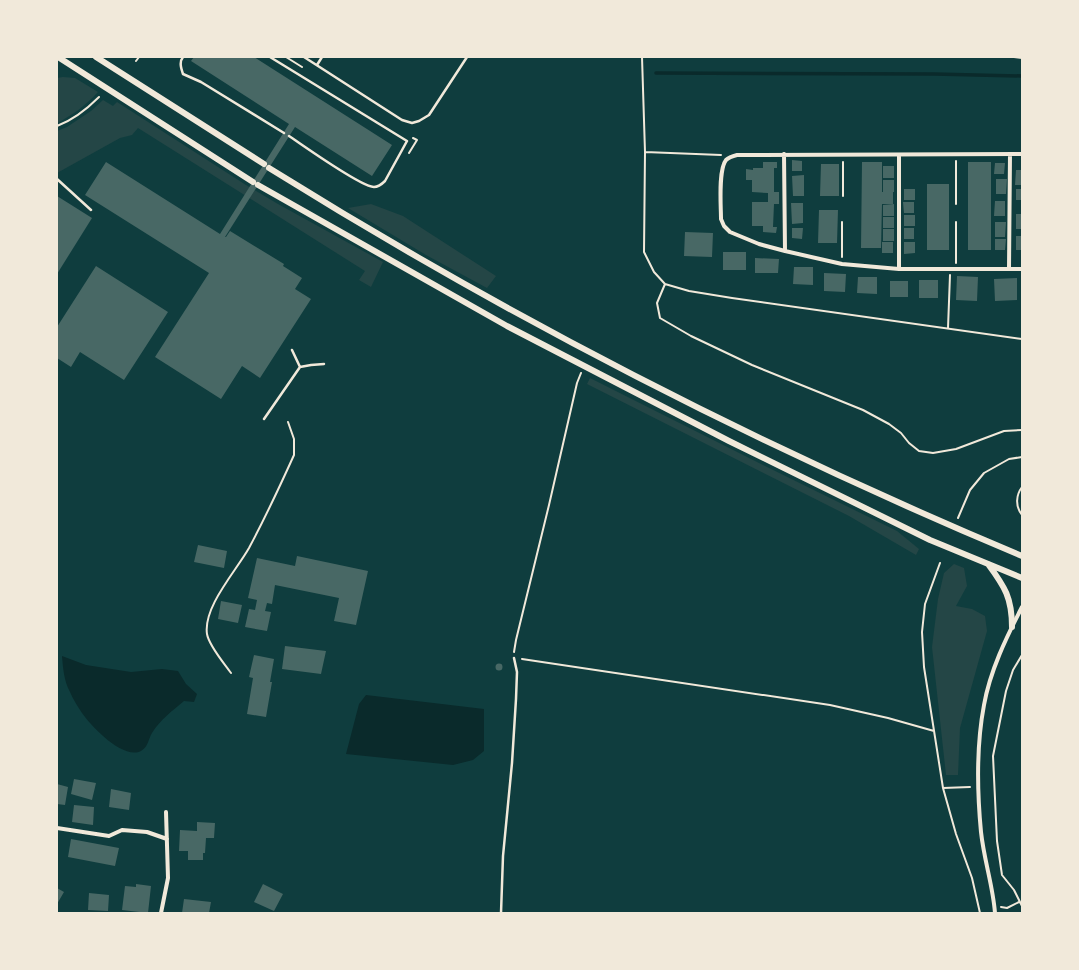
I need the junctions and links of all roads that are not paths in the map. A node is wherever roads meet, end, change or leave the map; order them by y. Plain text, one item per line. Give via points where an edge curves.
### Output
1 (58, 57) edge
2 (96, 57) edge
3 (106, 57) edge
4 (183, 57) edge
5 (270, 57) edge
6 (304, 57) edge
7 (322, 57) edge
8 (467, 57) edge
9 (317, 65) junction
10 (109, 66) junction
11 (284, 133) dead end
12 (289, 136) dead end
13 (784, 154) junction
14 (1010, 154) junction
15 (1022, 154) edge
16 (899, 155) junction
17 (57, 179) edge
18 (91, 210) dead end
19 (785, 252) junction
20 (1022, 268) edge
21 (899, 269) junction
22 (1009, 269) junction
23 (292, 350) dead end
24 (324, 364) dead end
25 (300, 367) junction
26 (264, 419) dead end
27 (1022, 556) edge
28 (988, 564) junction
29 (1022, 578) edge
30 (1022, 607) edge
31 (1012, 627) junction
32 (514, 658) road end
33 (166, 812) dead end
34 (57, 828) edge
35 (167, 839) junction
36 (161, 913) edge
37 (501, 913) edge
38 (995, 913) edge

1 - 28 main road via 255,184 506,326 729,441 930,540
2 - 10 main road
3 - 10 main road
4 - 11 lane via 183,74 201,82
5 - 12 lane via 407,142 385,181 375,187 359,181
6 - 9 lane
7 - 9 lane
8 - 9 lane via 429,115 412,123 402,120
10 - 27 main road via 266,166 513,311 730,424 944,523
13 - 16 street
13 - 19 street
13 - 19 street via 737,155 726,161 722,170 721,219 730,232
14 - 15 street
14 - 16 street
14 - 22 street
16 - 21 street
17 - 18 lane
19 - 21 street via 842,264
20 - 22 street
21 - 22 street
23 - 25 lane
24 - 25 lane
25 - 26 lane
28 - 29 main road
28 - 31 main road via 1009,598
30 - 31 street
31 - 38 street via 996,665 984,704 980,735 977,787 981,833
32 - 37 lane via 517,672 516,699
33 - 35 street
34 - 35 street via 109,836 122,830 147,832
35 - 36 street via 168,878

